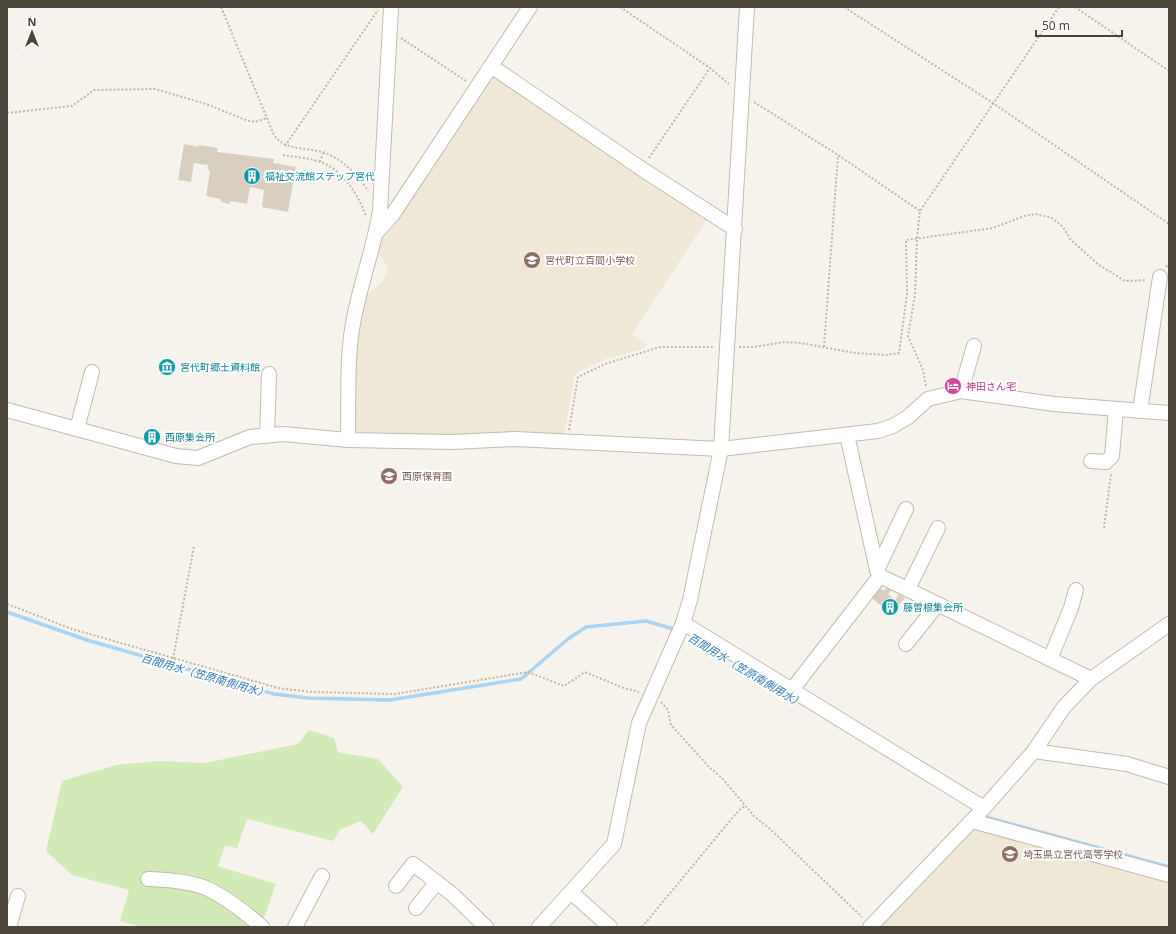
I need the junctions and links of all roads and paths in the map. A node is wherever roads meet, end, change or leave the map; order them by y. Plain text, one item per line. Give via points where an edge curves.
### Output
1 (221, 7) edge
2 (380, 7) edge
3 (391, 7) edge
4 (530, 7) edge
5 (620, 7) edge
6 (747, 7) edge
7 (844, 7) edge
8 (1059, 7) edge
9 (1075, 7) edge
10 (390, 35) junction
11 (491, 66) junction
12 (710, 68) junction
13 (1169, 71) edge
14 (477, 88) junction
15 (741, 94) junction
16 (993, 104) junction
17 (7, 113) edge
18 (267, 118) junction
19 (285, 146) junction
20 (323, 153) junction
21 (283, 155) dead end
22 (838, 156) junction
23 (320, 162) junction
24 (642, 169) junction
25 (380, 211) junction
26 (920, 211) junction
27 (1169, 224) edge
28 (735, 229) junction
29 (376, 234) junction
30 (916, 238) junction
31 (1160, 277) joint
32 (974, 346) dead end
33 (727, 347) junction
34 (824, 347) junction
35 (92, 372) dead end
36 (269, 374) dead end
37 (961, 391) junction
38 (928, 399) junction
39 (1116, 409) junction
40 (7, 410) edge
41 (1140, 411) junction
42 (1169, 413) edge
43 (76, 429) junction
44 (847, 435) junction
45 (266, 436) junction
46 (348, 440) junction
47 (566, 442) junction
48 (721, 449) junction
49 (1112, 456) junction
50 (1090, 461) dead end
51 (906, 509) dead end
52 (938, 528) dead end
53 (1104, 528) dead end
54 (194, 546) dead end
55 (878, 573) junction
56 (908, 589) junction
57 (1076, 590) dead end
58 (7, 604) edge
59 (938, 604) junction
60 (683, 623) junction
61 (1169, 624) edge
62 (906, 644) dead end
63 (172, 659) junction
64 (1050, 659) junction
65 (1091, 679) junction
66 (791, 691) junction
67 (651, 695) junction
68 (1034, 752) junction
69 (1169, 777) edge
70 (745, 806) junction
71 (984, 808) junction
72 (972, 820) junction
73 (1169, 875) edge
74 (322, 876) dead end
75 (148, 879) dead end
76 (437, 882) junction
77 (396, 886) dead end
78 (571, 892) junction
79 (18, 896) dead end
80 (416, 908) dead end
81 (871, 926) edge
82 (9, 927) edge
83 (262, 927) edge
84 (295, 927) edge
85 (486, 927) edge
86 (539, 927) edge
87 (610, 927) edge
88 (642, 927) edge

1 - 18 path
2 - 19 path
3 - 10 street
4 - 11 street
5 - 12 path
6 - 15 street
7 - 16 path
8 - 16 path
9 - 13 path
10 - 14 path via 401,38
10 - 25 street
11 - 14 street
11 - 24 street
12 - 15 path
12 - 24 path
14 - 29 street via 393,214
15 - 22 path
15 - 28 street
16 - 26 path
16 - 27 path
17 - 18 path via 72,106 94,90 155,89 206,104 246,120 255,122
18 - 19 path via 274,135
19 - 20 path
20 - 23 path
20 - 25 path via 345,164 356,174
21 - 23 path
22 - 26 path
22 - 34 path
23 - 29 path via 346,181
24 - 28 street
25 - 29 street
26 - 30 path
28 - 33 street
29 - 46 street via 353,319
30 - 31 path via 993,228 1036,214 1052,218 1063,227 1071,240 1099,265 1125,282
30 - 34 path via 906,240 907,294 899,353 855,353
30 - 38 path via 915,295 908,336 923,370
31 - 41 street
32 - 37 street
33 - 34 path via 754,347 784,342
33 - 47 path via 660,347 605,364 578,377
33 - 48 street
35 - 43 street
36 - 45 street
37 - 38 street
37 - 39 street via 1054,404
38 - 44 street via 908,417 893,426 878,431
39 - 41 street
39 - 49 street
40 - 43 street
41 - 42 street
43 - 45 street via 176,456 198,458 250,437
44 - 48 street
44 - 55 street
45 - 46 street via 283,434
46 - 47 street via 452,442 515,439
47 - 48 street
48 - 60 street
49 - 50 street via 1106,462
49 - 53 path
51 - 55 street
52 - 56 street
54 - 63 path
55 - 56 street
55 - 66 street
56 - 59 street
57 - 64 street
58 - 63 path via 72,629
59 - 62 street
59 - 64 street
60 - 66 street
60 - 67 street
61 - 65 street
63 - 67 path via 278,688 312,692 395,694 528,672 564,686 585,672
64 - 65 street
65 - 68 street via 1064,707
66 - 71 street
67 - 70 path via 668,710 671,726 722,778
67 - 78 street via 639,723 614,844
68 - 69 street via 1127,764
68 - 71 street
70 - 81 path
70 - 88 path
71 - 72 street
72 - 73 street
72 - 81 street
74 - 84 street
75 - 83 street via 180,881 206,888
76 - 77 street via 413,864
76 - 80 street
76 - 85 street
78 - 86 street
78 - 87 street
79 - 82 street

